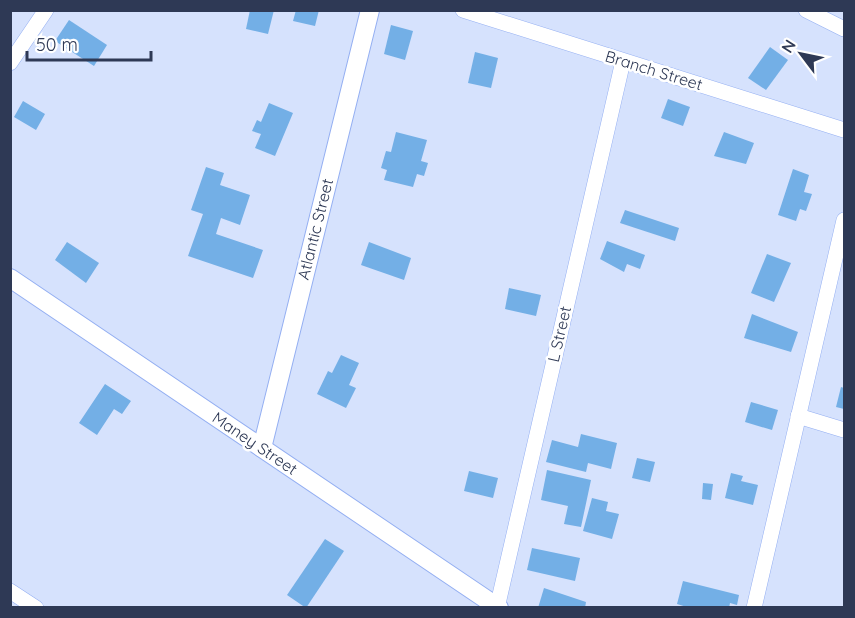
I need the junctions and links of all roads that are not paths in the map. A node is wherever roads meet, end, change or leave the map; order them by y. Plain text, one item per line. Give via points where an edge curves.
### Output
1 (46, 10) edge
2 (370, 10) edge
3 (463, 10) edge
4 (806, 10) edge
5 (844, 29) edge
6 (623, 61) junction
7 (10, 63) edge
8 (844, 130) edge
9 (844, 220) edge
10 (10, 278) edge
11 (798, 416) junction
12 (844, 430) edge
13 (262, 448) junction
14 (10, 591) edge
15 (498, 607) edge
16 (36, 608) edge
17 (754, 608) edge

1 - 7 street
2 - 13 street, Atlantic Street
3 - 6 street, Branch Street
4 - 5 street
6 - 8 street, Branch Street
6 - 15 street, L Street
9 - 11 street
10 - 13 street, Maney Street
11 - 12 street
11 - 17 street
13 - 15 street, Maney Street
14 - 16 street

